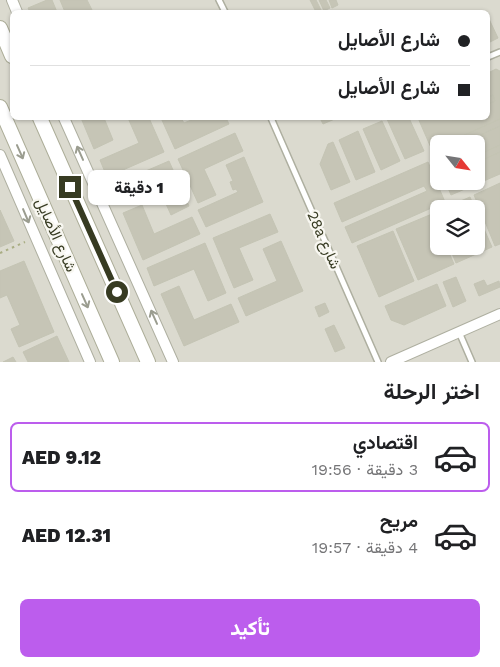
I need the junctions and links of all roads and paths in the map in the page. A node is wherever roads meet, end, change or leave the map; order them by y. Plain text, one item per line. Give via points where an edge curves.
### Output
1 (0, 28) edge
2 (10, 51) edge
3 (0, 107) edge
4 (41, 120) edge
5 (65, 120) edge
6 (272, 120) edge
7 (0, 155) edge
8 (35, 237) junction
9 (0, 253) edge
10 (500, 314) edge
11 (459, 332) junction
12 (90, 362) edge
13 (112, 362) edge
14 (148, 362) edge
15 (173, 362) edge
16 (378, 362) edge
17 (391, 362) edge
18 (472, 362) edge

1 - 2 main road
3 -> 13 main road, شارع الأصايل
4 - 14 main road
15 -> 5 street
6 - 16 lane, 28a شارع
7 -> 8 street
8 - 9 path
8 - 12 street
10 - 11 street
11 - 17 street
11 - 18 lane

